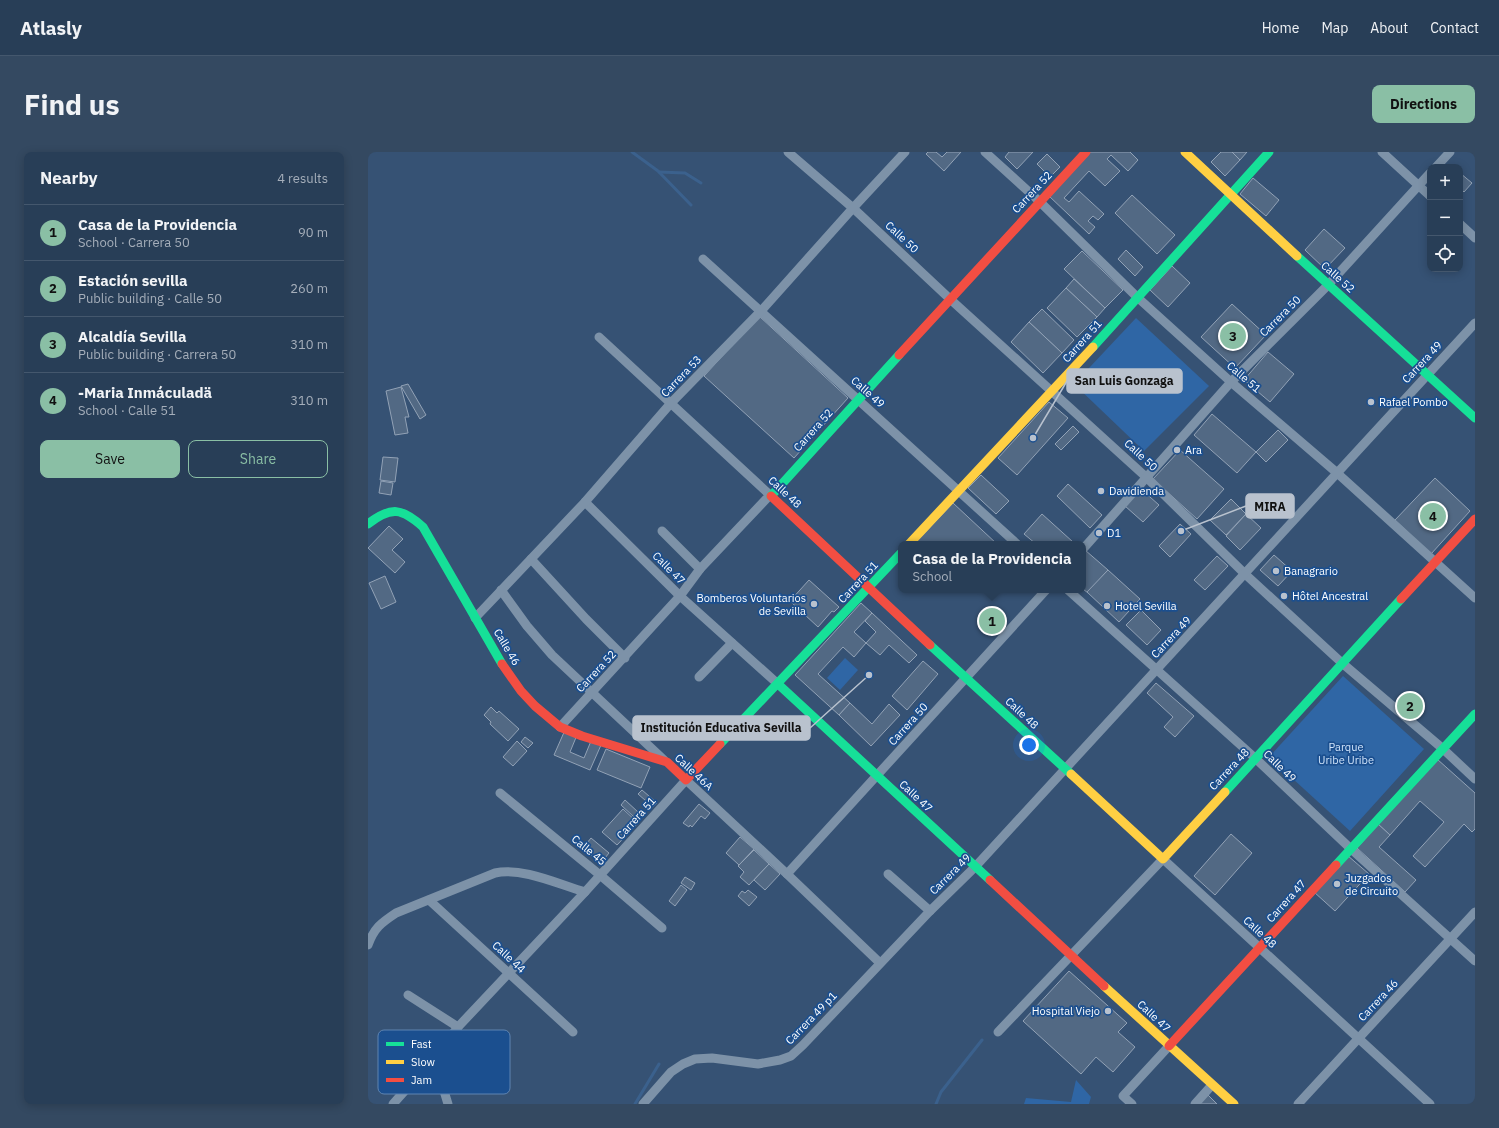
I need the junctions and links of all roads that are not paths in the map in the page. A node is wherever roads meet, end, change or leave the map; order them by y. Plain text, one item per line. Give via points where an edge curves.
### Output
1 (788, 152) edge
2 (905, 152) edge
3 (985, 152) edge
4 (1086, 152) edge
5 (1185, 152) edge
6 (1269, 152) edge
7 (1382, 152) edge
8 (1450, 152) edge
9 (1439, 164) edge
10 (1427, 176) edge
11 (1418, 186) junction
12 (1230, 194) junction
13 (1427, 194) edge
14 (1039, 202) junction
15 (853, 208) junction
16 (1463, 227) edge
17 (1475, 238) edge
18 (702, 259) dead end
19 (1328, 285) junction
20 (1137, 297) junction
21 (950, 298) junction
22 (760, 311) junction
23 (1475, 323) edge
24 (599, 337) dead end
25 (1427, 374) junction
26 (1231, 382) junction
27 (1053, 391) junction
28 (857, 399) junction
29 (671, 403) junction
30 (1475, 418) edge
31 (1336, 472) junction
32 (1146, 477) junction
33 (958, 491) junction
34 (770, 495) junction
35 (585, 502) junction
36 (1475, 519) edge
37 (368, 524) edge
38 (662, 531) dead end
39 (912, 541) edge
40 (1014, 541) edge
41 (1086, 546) edge
42 (898, 556) edge
43 (531, 559) junction
44 (1435, 561) junction
45 (700, 569) junction
46 (1245, 574) junction
47 (869, 588) junction
48 (501, 590) junction
49 (1043, 593) edge
50 (1071, 593) edge
51 (680, 596) junction
52 (1475, 598) edge
53 (476, 618) junction
54 (732, 643) junction
55 (625, 658) junction
56 (1342, 663) junction
57 (1156, 670) junction
58 (699, 678) dead end
59 (966, 678) junction
60 (778, 684) junction
61 (592, 693) junction
62 (1475, 714) edge
63 (560, 728) junction
64 (1442, 748) junction
65 (1255, 758) junction
66 (667, 762) junction
67 (1065, 768) junction
68 (877, 776) junction
69 (1475, 779) edge
70 (686, 780) junction
71 (500, 793) dead end
72 (1350, 849) junction
73 (1163, 859) junction
74 (975, 867) junction
75 (787, 874) junction
76 (888, 874) dead end
77 (600, 875) junction
78 (585, 892) junction
79 (429, 900) junction
80 (930, 911) junction
81 (1475, 912) edge
82 (662, 928) dead end
83 (1451, 938) junction
84 (368, 945) edge
85 (1260, 948) junction
86 (1070, 955) junction
87 (1475, 961) edge
88 (880, 963) junction
89 (509, 974) junction
90 (408, 995) dead end
91 (458, 1027) junction
92 (456, 1030) edge
93 (573, 1032) dead end
94 (998, 1032) dead end
95 (1358, 1039) junction
96 (1169, 1046) junction
97 (1212, 1085) junction
98 (402, 1094) edge
99 (445, 1094) edge
100 (393, 1104) edge
101 (448, 1104) edge
102 (643, 1104) edge
103 (1132, 1104) edge
104 (1195, 1104) edge
105 (1234, 1104) edge
106 (1298, 1104) edge
107 (1430, 1104) edge

1 - 15 street, Calle 50
2 - 15 street, Carrera 53
3 - 14 street, Calle 51
4 - 14 main road, Carrera 52
5 - 12 main road, Calle 52
6 - 12 main road, Carrera 51
7 - 11 street
8 - 9 street
10 - 11 street, Carrera 50
11 - 13 street
11 - 19 street, Carrera 50
12 - 19 main road, Calle 52
12 - 20 main road, Carrera 51
14 - 20 street, Calle 51
14 - 21 main road, Carrera 52
15 - 21 street, Calle 50
15 - 22 street, Carrera 53
16 - 17 street
18 - 22 street, Calle 49
19 - 25 main road, Calle 52
19 - 26 street, Carrera 50
20 - 26 street, Calle 51
20 - 27 main road, Carrera 51
21 - 27 street, Calle 50
21 - 28 main road, Carrera 52
22 - 28 street, Calle 49
22 - 29 street, Carrera 53
23 - 25 street, Carrera 49
24 - 29 street, Calle 48
25 - 30 main road, Calle 52
25 - 31 street, Carrera 49
26 - 31 street, Calle 51
26 - 32 street, Carrera 50
27 - 32 street, Calle 50
27 - 33 main road, Carrera 51
28 - 33 street, Calle 49
28 - 34 main road, Carrera 52
29 - 34 street, Calle 48
29 - 35 street, Carrera 53
31 - 44 street, Calle 51
31 - 46 street, Carrera 49
32 - 41 street, Carrera 50
32 - 46 street, Calle 50
33 - 39 main road, Carrera 51
33 - 40 street, Calle 49
34 - 45 street, Carrera 52
34 - 47 main road, Calle 48
35 - 43 street, Carrera 53
35 - 51 street, Calle 47
36 - 44 main road, Carrera 48
37 - 53 main road, Calle 46 via 386,511 394,510 403,512 417,521
38 - 45 street
42 - 47 main road, Carrera 51
43 - 48 street, Carrera 53
43 - 55 street via 586,620
44 - 52 street, Calle 51
44 - 56 main road, Carrera 48
45 - 51 street, Carrera 52
46 - 56 street, Calle 50
46 - 57 street, Carrera 49
47 - 59 main road, Calle 48
47 - 60 main road, Carrera 51
48 - 53 street, Carrera 53
48 - 61 street, Calle 46A via 552,655
49 - 59 street, Carrera 50
50 - 57 street, Calle 49
51 - 54 street, Calle 47
51 - 55 street, Carrera 52
53 - 63 main road, Calle 46 via 500,661 521,691
54 - 58 street
54 - 60 street, Calle 47
55 - 61 street, Carrera 52
56 - 64 street, Calle 50
56 - 65 main road, Carrera 48
57 - 65 street, Calle 49
57 - 67 street, Carrera 49
59 - 67 main road, Calle 48
59 - 68 street, Carrera 50
60 - 68 main road, Calle 47
60 - 70 main road, Carrera 51
61 - 63 street, Carrera 52
61 - 66 street, Calle 46A
62 - 64 main road, Carrera 47
63 - 66 main road, Calle 46
64 - 69 street, Calle 50
64 - 72 main road, Carrera 47
65 - 72 street, Calle 49
65 - 73 main road, Carrera 48
66 - 70 main road, Calle 46A
67 - 73 main road, Calle 48
67 - 74 street, Carrera 49
68 - 74 main road, Calle 47
68 - 75 street, Carrera 50
70 - 75 street, Calle 46A
70 - 77 street, Carrera 51
71 - 77 street, Calle 45
72 - 83 street, Calle 49
72 - 85 main road, Carrera 47
73 - 85 street, Calle 48
73 - 86 street, Carrera 48
74 - 80 street, Carrera 49
74 - 86 main road, Calle 47
75 - 88 street, Calle 46A
76 - 80 street
77 - 78 street, Carrera 51
77 - 82 street, Calle 45
78 - 79 street via 505,870
78 - 89 street, Carrera 51
79 - 84 street via 381,922
79 - 89 street, Calle 44
80 - 88 street, Carrera 49
81 - 83 street, Carrera 46
83 - 87 street, Calle 49
83 - 95 street, Carrera 46
85 - 95 street, Calle 48
85 - 96 main road, Carrera 47
86 - 94 street, Carrera 48
86 - 96 main road, Calle 47
88 - 102 street, Carrera 49 p1 via 791,1056 758,1064 712,1058 695,1059 671,1072
89 - 91 street, Carrera 51
89 - 93 street, Calle 44
90 - 91 street
91 - 92 street, Carrera 51
95 - 106 street, Carrera 46
95 - 107 street, Calle 48
96 - 97 main road, Calle 47
96 - 103 street, Carrera 47 via 1123,1096
97 - 104 street
97 - 105 main road, Calle 47
98 - 100 street, Carrera 51
99 - 101 street

